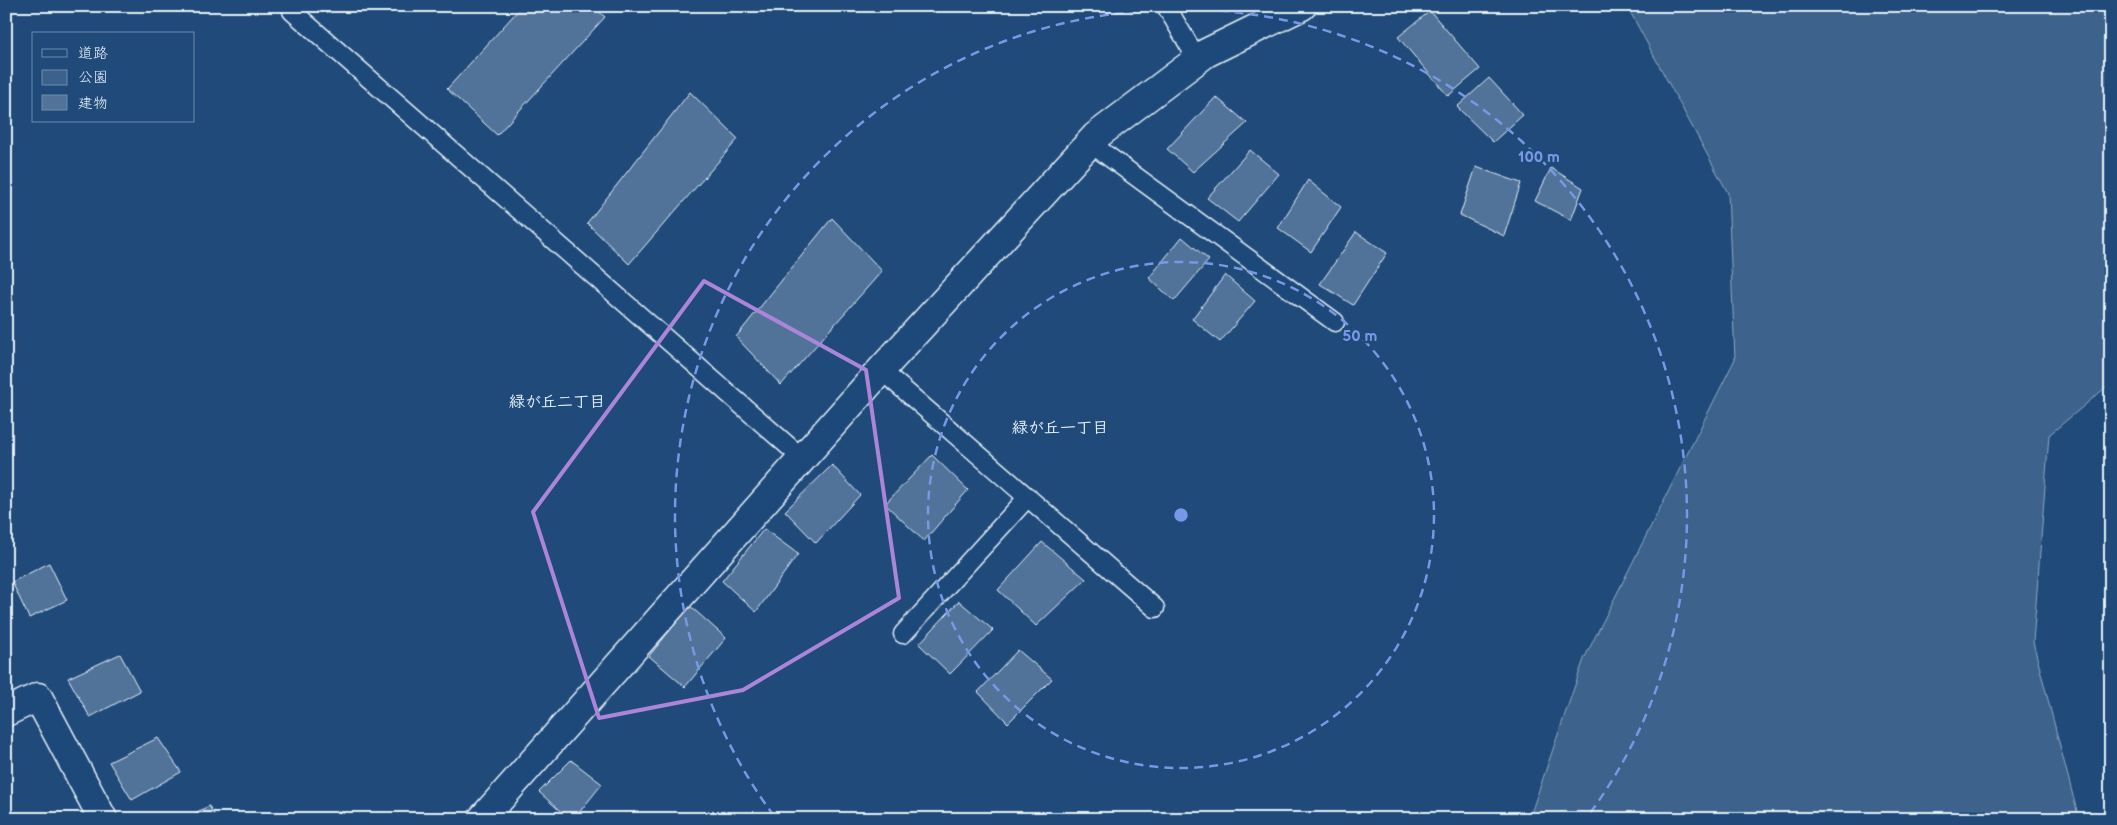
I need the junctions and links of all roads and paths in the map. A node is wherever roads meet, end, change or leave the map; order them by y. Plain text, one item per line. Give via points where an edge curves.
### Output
1 (1166, 6) edge
2 (1302, 6) edge
3 (292, 11) dead end
4 (1197, 59) junction
5 (1090, 143) junction
6 (1335, 322) dead end
7 (881, 370) junction
8 (802, 458) junction
9 (1028, 497) junction
10 (1155, 608) dead end
11 (903, 634) dead end
12 (6, 712) edge
13 (104, 819) edge
14 (482, 819) edge

1 - 4 lane
2 - 4 street
3 - 8 lane
4 - 5 street
5 - 6 lane
5 - 7 street
7 - 8 street
7 - 9 lane
8 - 14 street
9 - 10 lane
9 - 11 lane
12 - 13 street via 38,697

